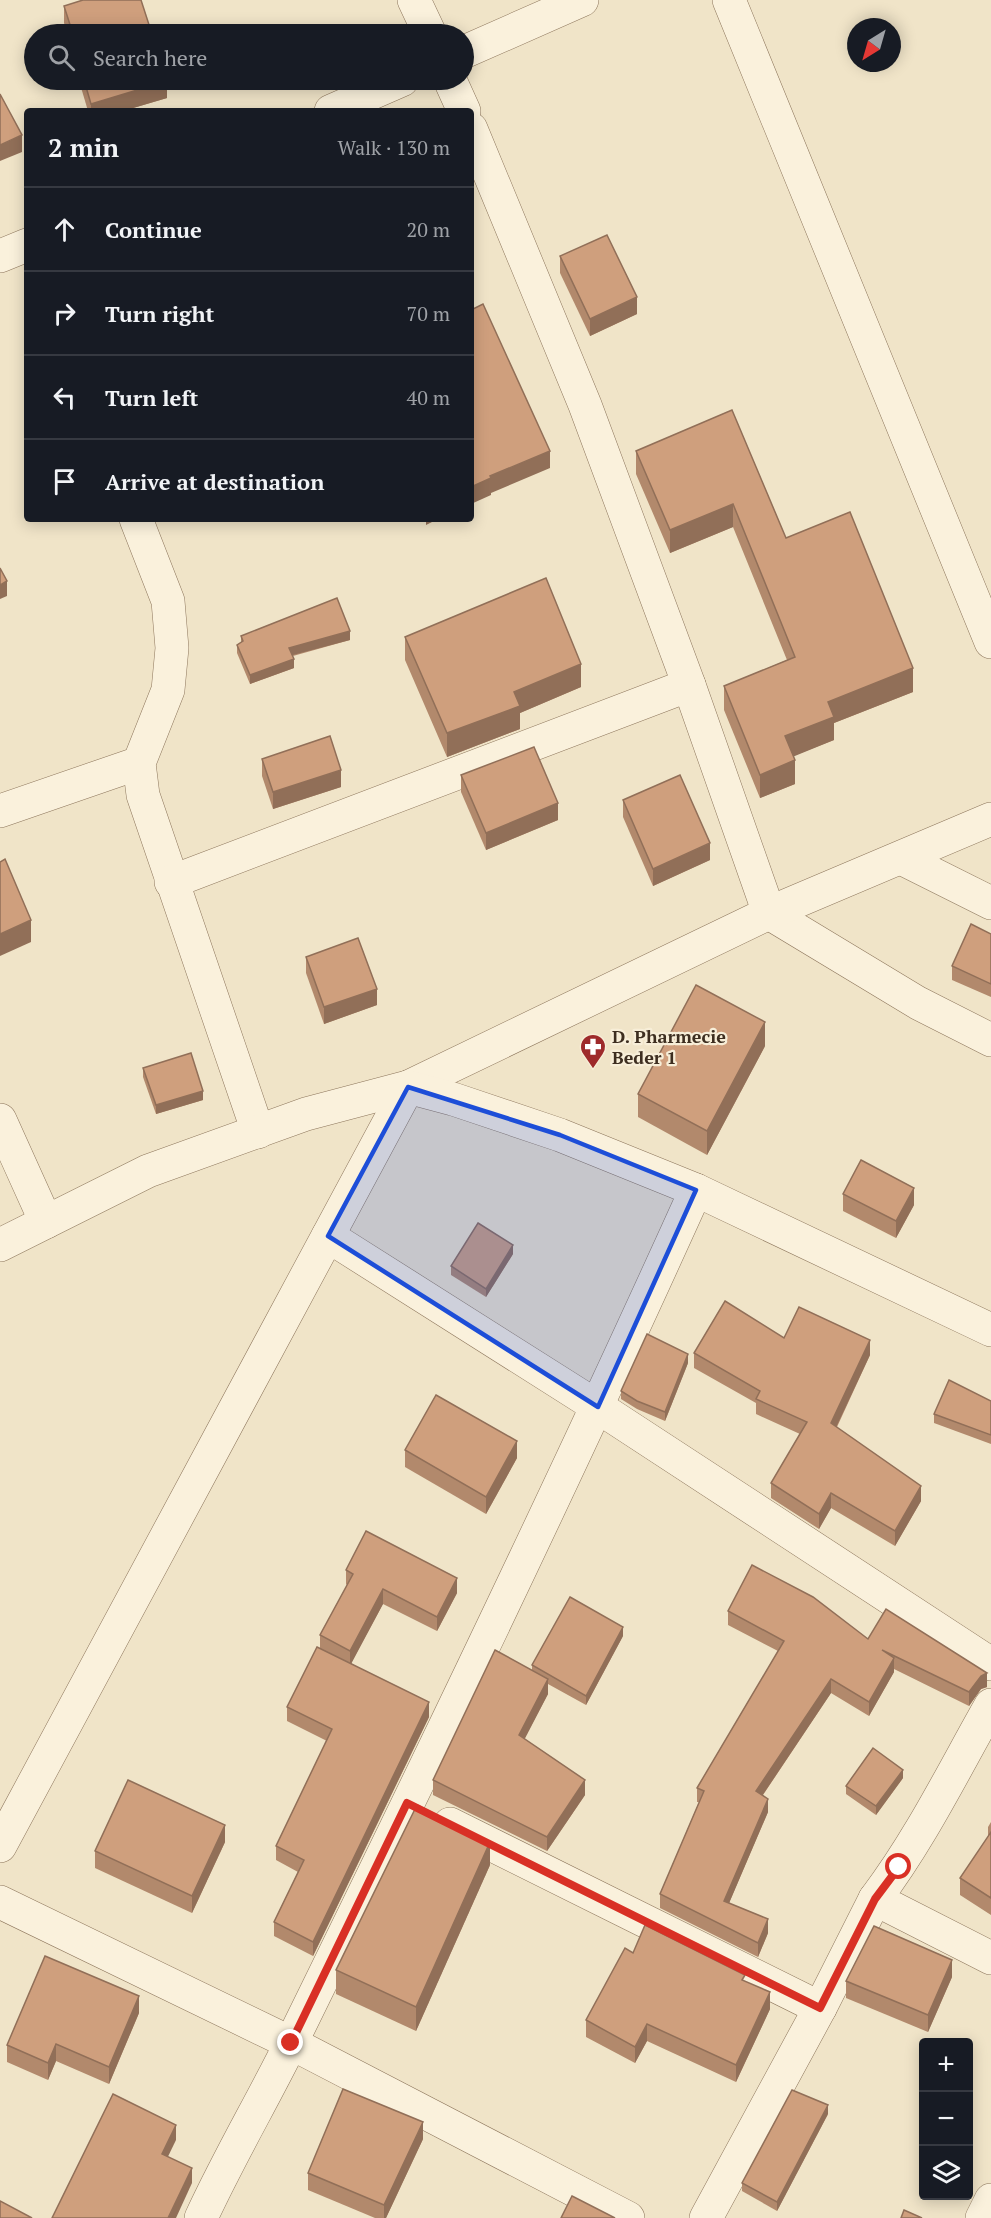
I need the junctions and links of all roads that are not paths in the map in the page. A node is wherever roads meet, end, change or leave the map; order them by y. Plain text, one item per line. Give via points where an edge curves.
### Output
1 (414, 0) edge
2 (582, 0) edge
3 (729, 0) edge
4 (425, 24) edge
5 (474, 48) edge
6 (379, 90) edge
7 (455, 90) edge
8 (337, 108) edge
9 (463, 108) edge
10 (474, 136) edge
11 (24, 246) edge
12 (0, 256) edge
13 (137, 522) edge
14 (991, 642) edge
15 (689, 685) junction
16 (139, 763) junction
17 (0, 811) edge
18 (991, 819) edge
19 (902, 858) junction
20 (171, 882) junction
21 (991, 903) edge
22 (769, 913) junction
23 (991, 1040) edge
24 (408, 1087) junction
25 (0, 1120) edge
26 (258, 1132) junction
27 (696, 1190) junction
28 (46, 1222) junction
29 (328, 1236) junction
30 (0, 1245) edge
31 (991, 1329) edge
32 (598, 1407) junction
33 (991, 1664) edge
34 (991, 1705) edge
35 (407, 1803) junction
36 (0, 1846) edge
37 (875, 1899) junction
38 (0, 1902) edge
39 (991, 1958) edge
40 (820, 2008) junction
41 (291, 2043) junction
42 (991, 2200) edge
43 (201, 2218) edge
44 (628, 2218) edge
45 (706, 2218) edge
46 (981, 2218) edge

1 - 4 street
2 - 5 street
3 - 14 street
6 - 8 street
7 - 9 street
10 - 15 street via 585,405
11 - 12 street
13 - 16 street via 168,602 172,648 168,690
15 - 20 street
15 - 22 street
16 - 17 street
16 - 20 street via 143,795
18 - 19 street
19 - 21 street
19 - 22 street
20 - 26 street
22 - 23 street via 918,1003
22 - 24 street
24 - 26 street via 306,1114
24 - 27 street via 550,1132
24 - 29 street
25 - 28 street
26 - 28 street via 148,1172
27 - 31 street
27 - 32 street
28 - 30 street
29 - 32 street
29 - 36 street
32 - 33 street
32 - 35 street
34 - 37 street via 915,1841
35 - 40 street
35 - 41 street
37 - 39 street
37 - 40 street
38 - 41 street
40 - 45 street
41 - 43 street
41 - 44 street
42 - 46 street

